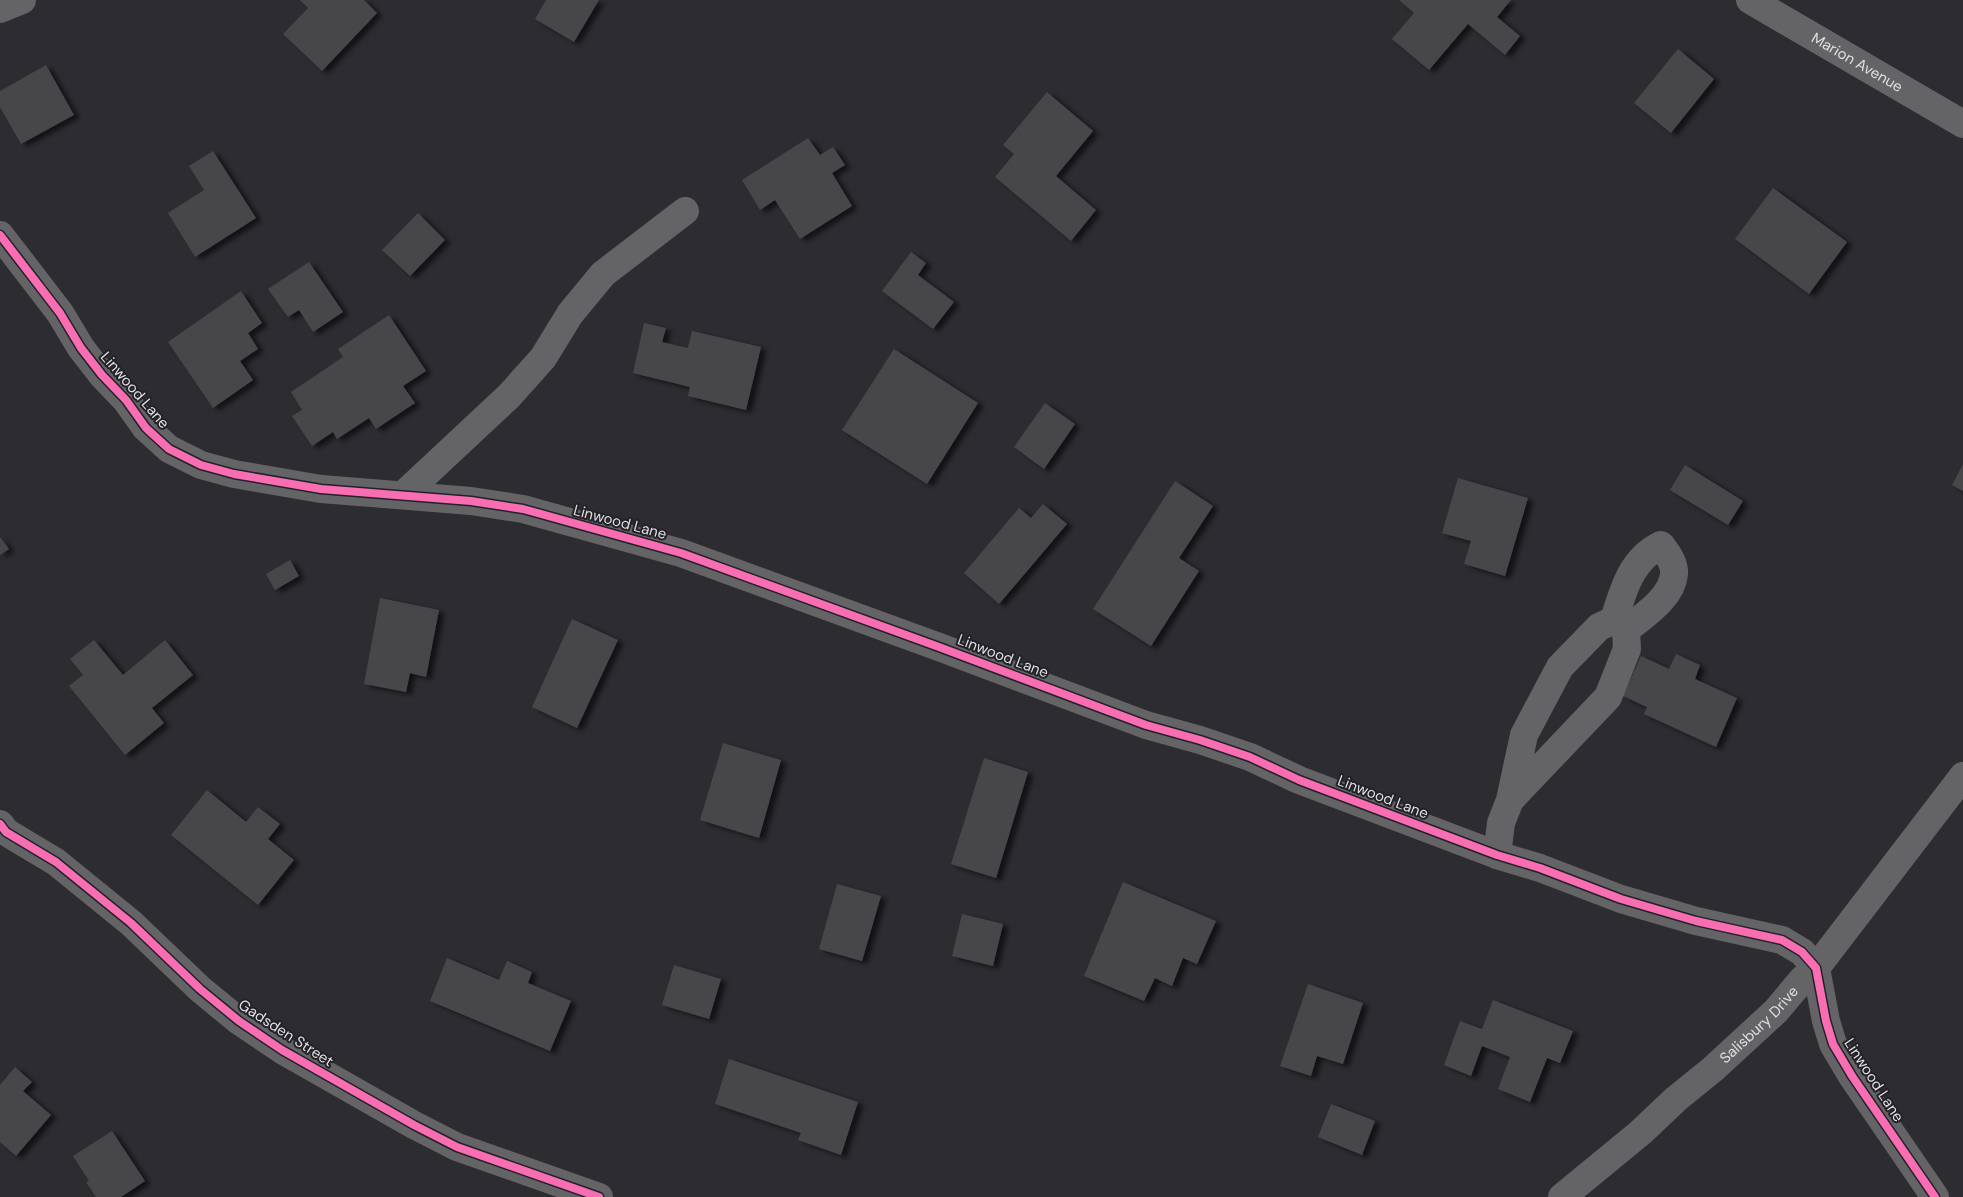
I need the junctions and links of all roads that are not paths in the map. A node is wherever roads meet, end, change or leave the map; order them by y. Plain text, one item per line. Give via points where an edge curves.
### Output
1 (22, 0) edge
2 (1750, 0) edge
3 (0, 9) edge
4 (1963, 124) edge
5 (685, 211) dead end
6 (0, 235) edge
7 (403, 495) junction
8 (1963, 776) edge
9 (1510, 800) junction
10 (0, 824) edge
11 (1496, 855) junction
12 (1816, 968) junction
13 (600, 1197) edge
14 (1562, 1197) edge
15 (1935, 1197) edge

1 - 3 street
2 - 4 street, Marion Avenue
5 - 7 street via 603,274 570,314 543,358 509,396
6 - 7 street, Linwood Lane via 60,313 102,375 146,428 170,449 201,465 234,474 321,489
7 - 11 street, Linwood Lane via 523,510 681,553 1146,725 1250,757 1299,780
8 - 12 street, Salisbury Drive
9 - 9 street via 1608,697 1628,650 1620,625 1599,627 1560,667 1524,735
9 - 11 street via 1501,824
10 - 13 street, Gadsden Street via 6,832 56,862 132,923 200,989 282,1050 457,1147
11 - 12 street, Linwood Lane via 1687,918 1782,940 1802,952
12 - 14 street, Salisbury Drive via 1776,1011 1713,1069
12 - 15 street, Linwood Lane via 1833,1044

